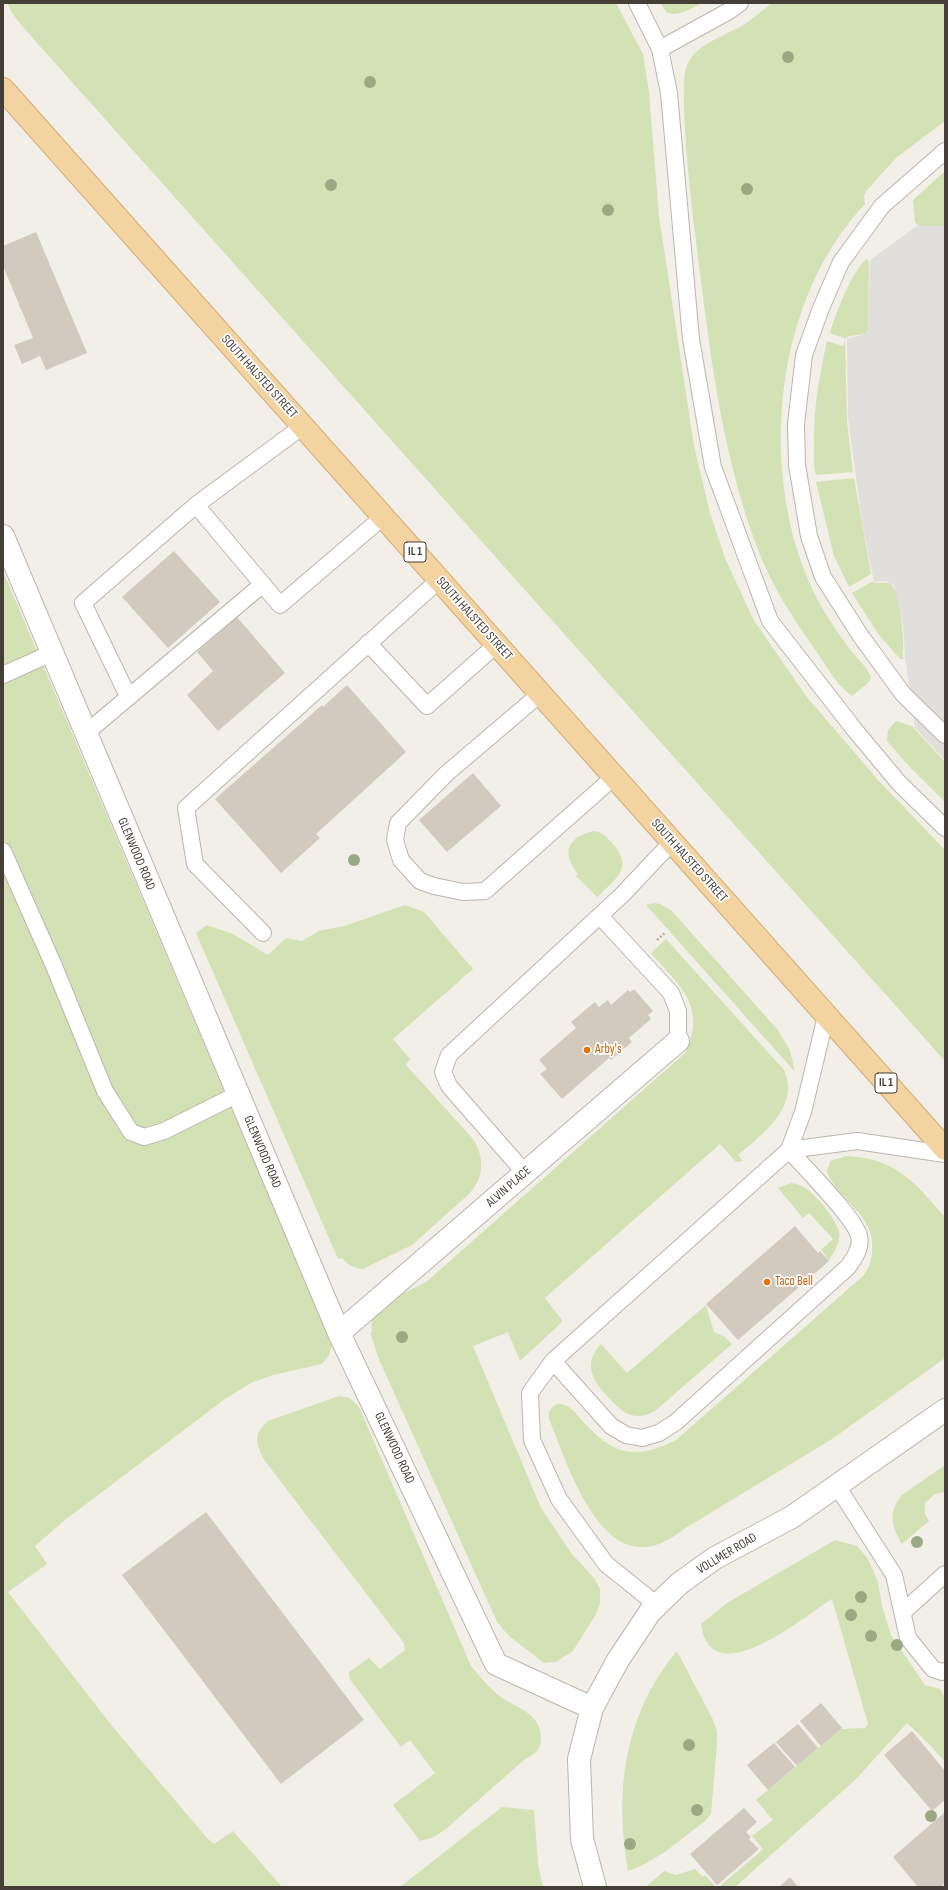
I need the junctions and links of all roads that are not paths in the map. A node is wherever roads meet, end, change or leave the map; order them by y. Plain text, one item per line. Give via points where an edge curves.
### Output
1 (637, 3) edge
2 (740, 3) edge
3 (660, 50) junction
4 (3, 89) edge
5 (945, 151) edge
6 (303, 426) junction
7 (196, 505) junction
8 (383, 517) junction
9 (3, 536) edge
10 (439, 580) junction
11 (263, 584) junction
12 (368, 643) junction
13 (496, 645) junction
14 (52, 653) junction
15 (3, 675) edge
16 (540, 694) junction
17 (128, 696) junction
18 (86, 733) junction
19 (945, 735) edge
20 (614, 777) junction
21 (945, 828) edge
22 (672, 842) junction
23 (3, 851) edge
24 (600, 916) junction
25 (264, 933) dead end
26 (826, 1016) junction
27 (678, 1041) joint
28 (238, 1094) junction
29 (788, 1150) junction
30 (945, 1150) edge
31 (945, 1154) edge
32 (526, 1173) junction
33 (339, 1333) junction
34 (553, 1361) junction
35 (945, 1410) edge
36 (837, 1486) junction
37 (945, 1574) edge
38 (657, 1605) junction
39 (903, 1612) junction
40 (944, 1673) edge
41 (592, 1708) junction
42 (595, 1887) edge

1 - 3 lane
2 - 3 lane via 729,12
3 - 21 lane via 669,93 691,339 713,466 718,481 770,621 899,783
4 - 6 main road, SOUTH HALSTED STREET / IL 1
5 - 19 lane via 882,206 841,262 804,355 796,424 797,465 808,536 823,576 860,635 903,694
6 - 7 lane
6 - 8 main road, SOUTH HALSTED STREET / IL 1
7 - 11 lane
7 - 17 lane via 83,603
8 - 10 main road, SOUTH HALSTED STREET / IL 1
8 - 11 lane via 280,605
9 - 14 street, GLENWOOD ROAD
10 - 12 lane
10 - 13 main road, SOUTH HALSTED STREET / IL 1
11 - 17 lane
12 - 13 lane via 427,706
12 - 25 lane via 186,808 195,864
13 - 16 main road, SOUTH HALSTED STREET / IL 1
14 - 15 lane
14 - 18 street, GLENWOOD ROAD
16 - 20 main road, SOUTH HALSTED STREET / IL 1
16 - 20 lane via 446,774 398,823 395,840 401,860 420,880 434,886 463,892 485,891
17 - 18 lane
18 - 28 street, GLENWOOD ROAD
20 - 22 main road, SOUTH HALSTED STREET / IL 1
22 - 24 lane
22 - 26 main road, SOUTH HALSTED STREET / IL 1
23 - 28 lane via 105,1091 131,1132 144,1137 164,1131
24 - 27 lane via 671,993 678,1011
24 - 32 lane via 449,1055 443,1072 449,1086
26 - 29 lane via 803,1112
26 - 30 main road, SOUTH HALSTED STREET / IL 1
27 - 32 street, ALVIN PLACE
28 - 33 street, GLENWOOD ROAD
29 - 31 lane via 857,1141
29 - 34 lane
29 - 34 lane via 852,1222 859,1237 858,1252 848,1267 676,1422 659,1433 642,1438 626,1435 611,1426
32 - 33 street, ALVIN PLACE
33 - 41 street, GLENWOOD ROAD via 496,1664
34 - 38 lane via 530,1393 532,1440 559,1499 606,1564
35 - 36 street, VOLLMER ROAD
36 - 38 street, VOLLMER ROAD via 792,1517 715,1558 680,1583
36 - 39 lane via 894,1575
37 - 39 lane
38 - 41 street, VOLLMER ROAD via 618,1660
39 - 40 lane via 908,1638 933,1668
41 - 42 street, VOLLMER ROAD via 579,1759 582,1839

